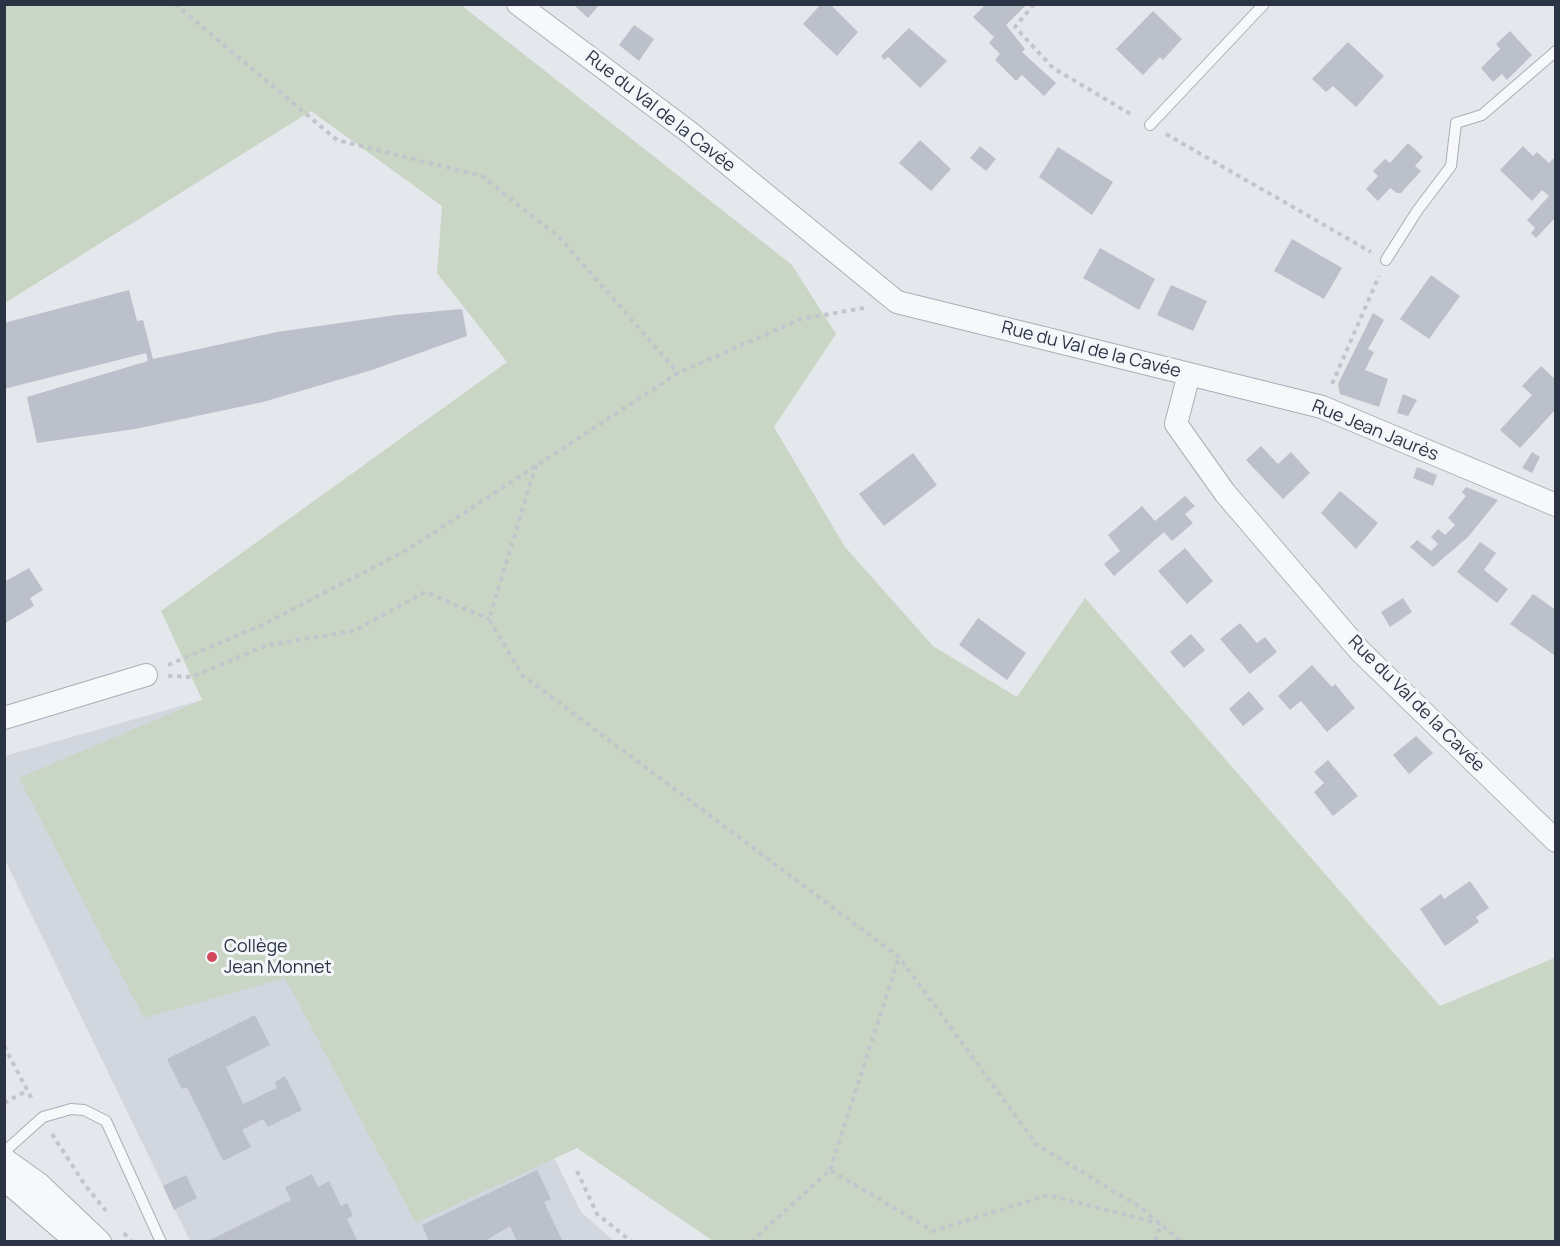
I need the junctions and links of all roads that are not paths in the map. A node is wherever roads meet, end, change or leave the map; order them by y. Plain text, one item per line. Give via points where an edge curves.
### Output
1 (518, 4) edge
2 (1264, 4) edge
3 (1556, 51) edge
4 (1150, 125) road end
5 (1386, 260) road end
6 (1190, 374) junction
7 (1556, 505) edge
8 (146, 675) road end
9 (4, 718) edge
10 (1556, 841) edge
11 (4, 1152) edge
12 (4, 1159) edge
13 (4, 1179) edge
14 (76, 1242) edge
15 (100, 1242) edge
16 (161, 1242) edge

1 - 6 street, Rue du Val de la Cavée via 689,132 897,303
2 - 4 lane
3 - 5 lane via 1482,115 1456,123 1450,166
6 - 7 street, Rue Jean Jaurès via 1322,407
6 - 10 street, Rue du Val de la Cavée via 1176,424 1225,493 1360,651
8 - 9 street
11 - 16 lane via 43,1117 71,1109 84,1110 106,1121
12 - 15 street via 47,1191
13 - 14 street

